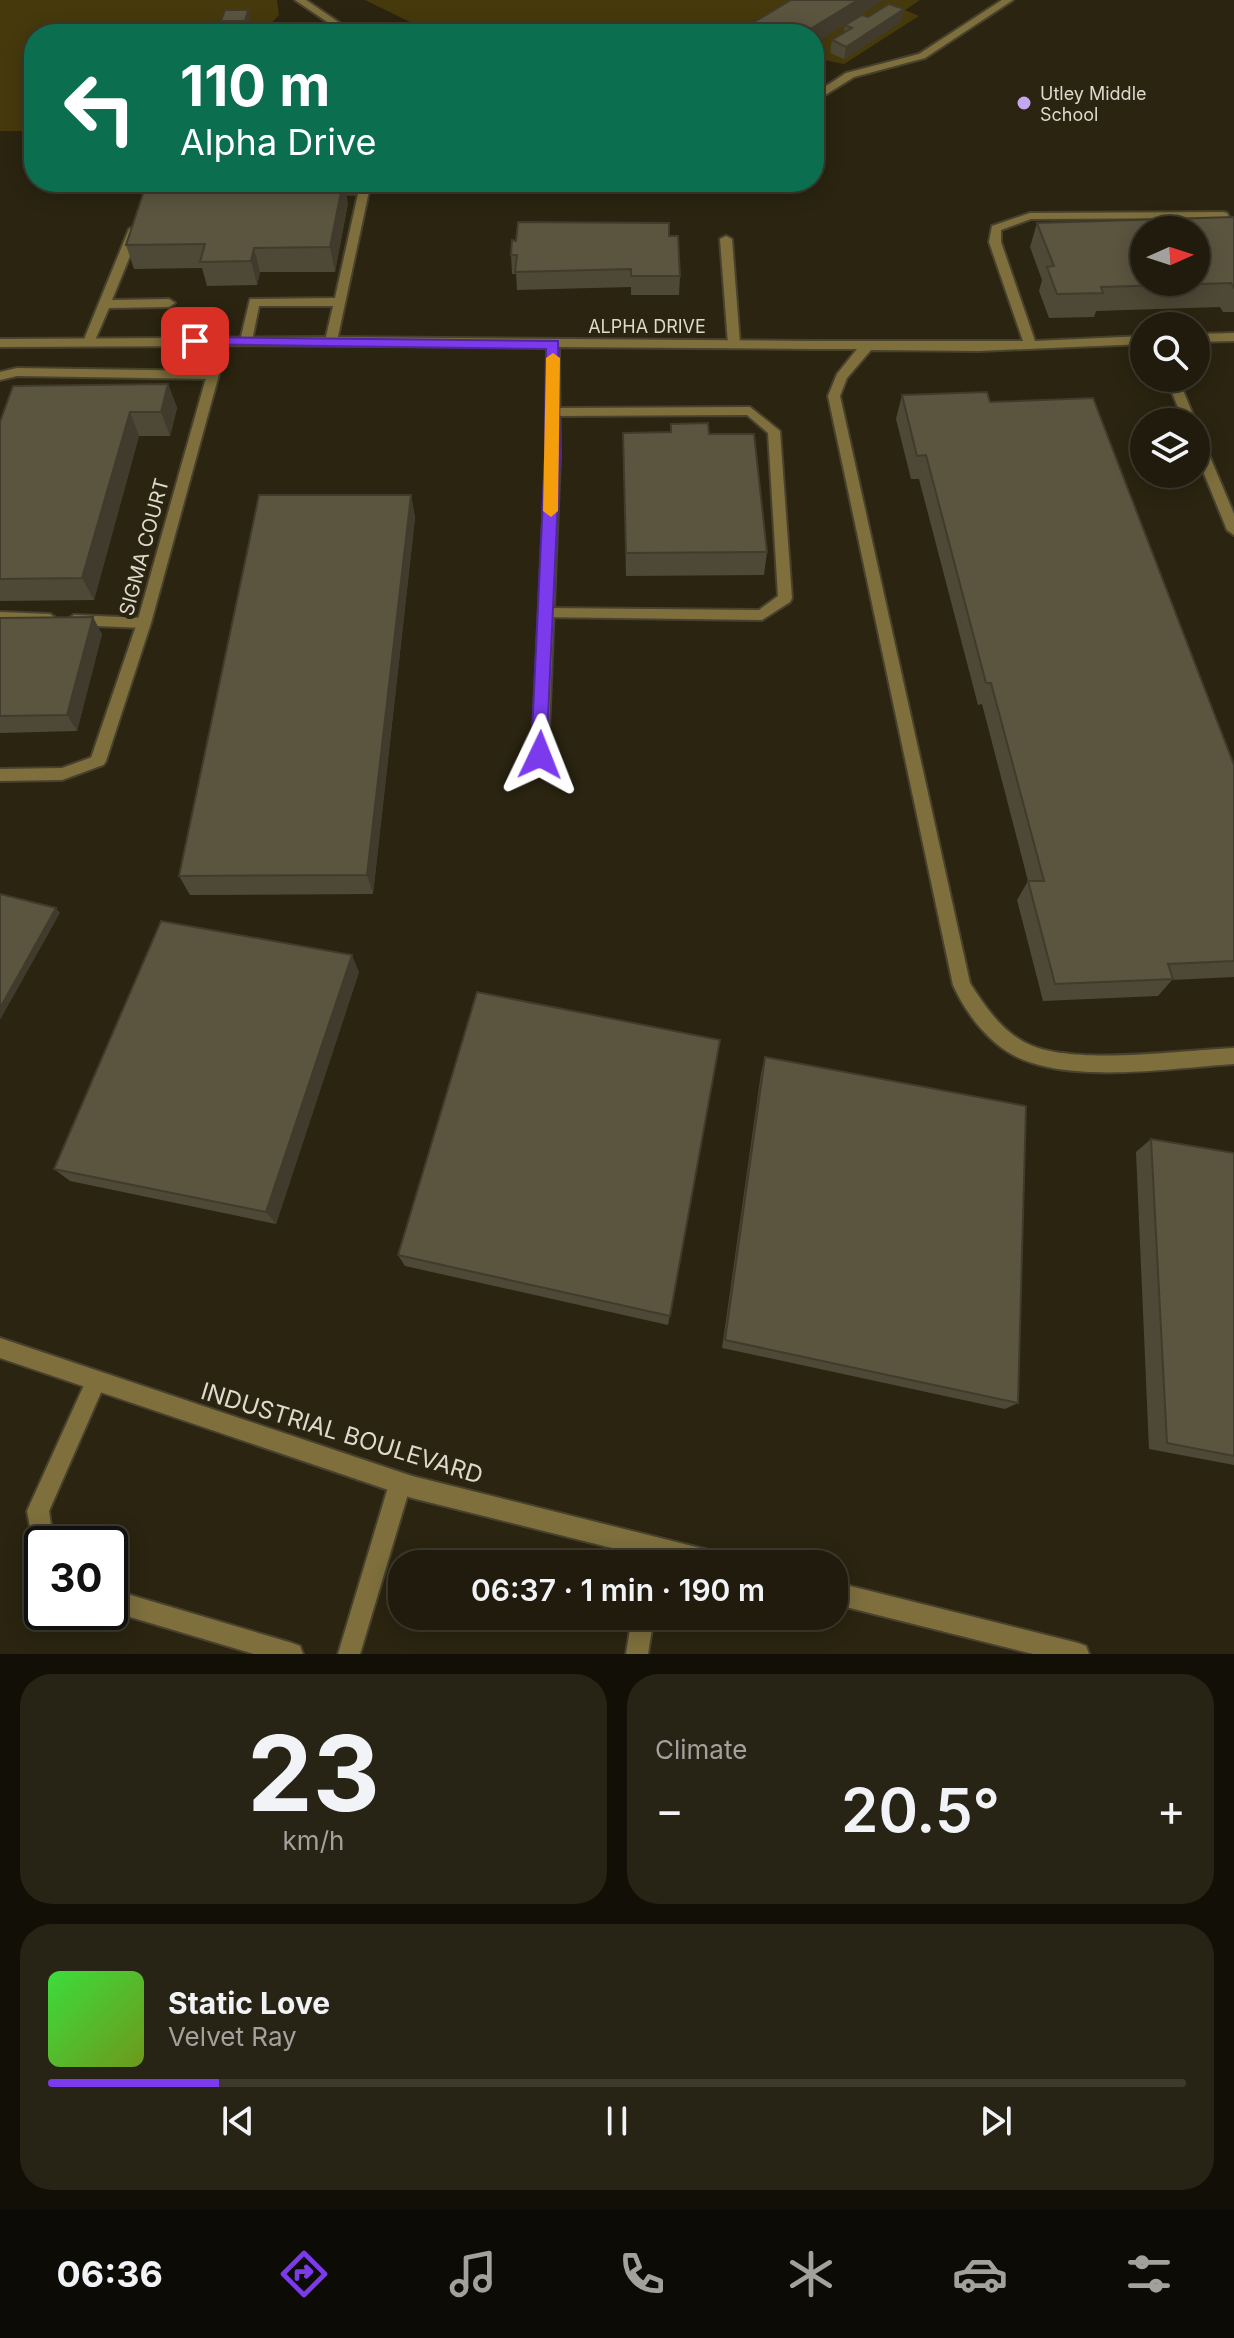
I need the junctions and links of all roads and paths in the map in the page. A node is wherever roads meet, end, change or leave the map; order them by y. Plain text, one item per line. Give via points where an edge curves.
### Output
1 (300, 0) edge
2 (1008, 0) edge
3 (336, 24) edge
4 (824, 92) edge
5 (364, 192) edge
6 (140, 218) edge
7 (1234, 237) edge
8 (726, 239) dead end
9 (339, 302) junction
10 (169, 303) dead end
11 (104, 304) junction
12 (1234, 337) edge
13 (1210, 338) edge
14 (222, 341) junction
15 (246, 341) junction
16 (331, 341) junction
17 (1130, 341) edge
18 (89, 342) junction
19 (0, 343) edge
20 (553, 344) junction
21 (734, 344) junction
22 (1030, 345) junction
23 (867, 346) junction
24 (212, 375) junction
25 (0, 376) edge
26 (553, 412) junction
27 (1210, 472) edge
28 (1234, 530) edge
29 (546, 613) junction
30 (0, 617) edge
31 (144, 623) junction
32 (540, 755) dead end
33 (0, 775) edge
34 (1234, 1056) edge
35 (0, 1348) edge
36 (96, 1381) junction
37 (400, 1484) junction
38 (40, 1526) edge
39 (633, 1550) edge
40 (848, 1596) edge
41 (128, 1605) edge
42 (641, 1630) edge
43 (292, 1654) edge
44 (349, 1654) edge
45 (637, 1654) edge
46 (1078, 1654) edge

1 - 3 street
2 - 4 street via 922,56 850,75
5 - 9 street
6 - 11 street
7 - 22 street via 1223,215 1030,216 996,228 995,242
8 - 21 street
9 - 15 street via 254,302
9 - 16 street
10 - 11 street
11 - 18 street
12 - 13 street
14 - 15 street, ALPHA DRIVE
14 - 18 street, ALPHA DRIVE
14 - 24 street, SIGMA COURT
15 - 16 street, ALPHA DRIVE
16 - 20 street, ALPHA DRIVE
17 - 22 street, ALPHA DRIVE
18 - 19 street, ALPHA DRIVE
20 - 21 street, ALPHA DRIVE
20 - 26 street
21 - 23 street, ALPHA DRIVE
22 - 23 street, ALPHA DRIVE
23 - 34 street via 841,377 834,396 962,985 986,1024 1030,1054 1083,1062
24 - 25 street
24 - 31 street, SIGMA COURT
26 - 29 street
26 - 29 street via 750,411 774,431 785,598 762,615
27 - 28 street
29 - 32 street
30 - 31 street
31 - 33 street, SIGMA COURT via 98,761 62,774
35 - 36 street, INDUSTRIAL BOULEVARD
36 - 37 street, INDUSTRIAL BOULEVARD
36 - 38 street via 38,1511
37 - 39 street, INDUSTRIAL BOULEVARD
37 - 44 street
40 - 46 street
41 - 43 street
42 - 45 street

